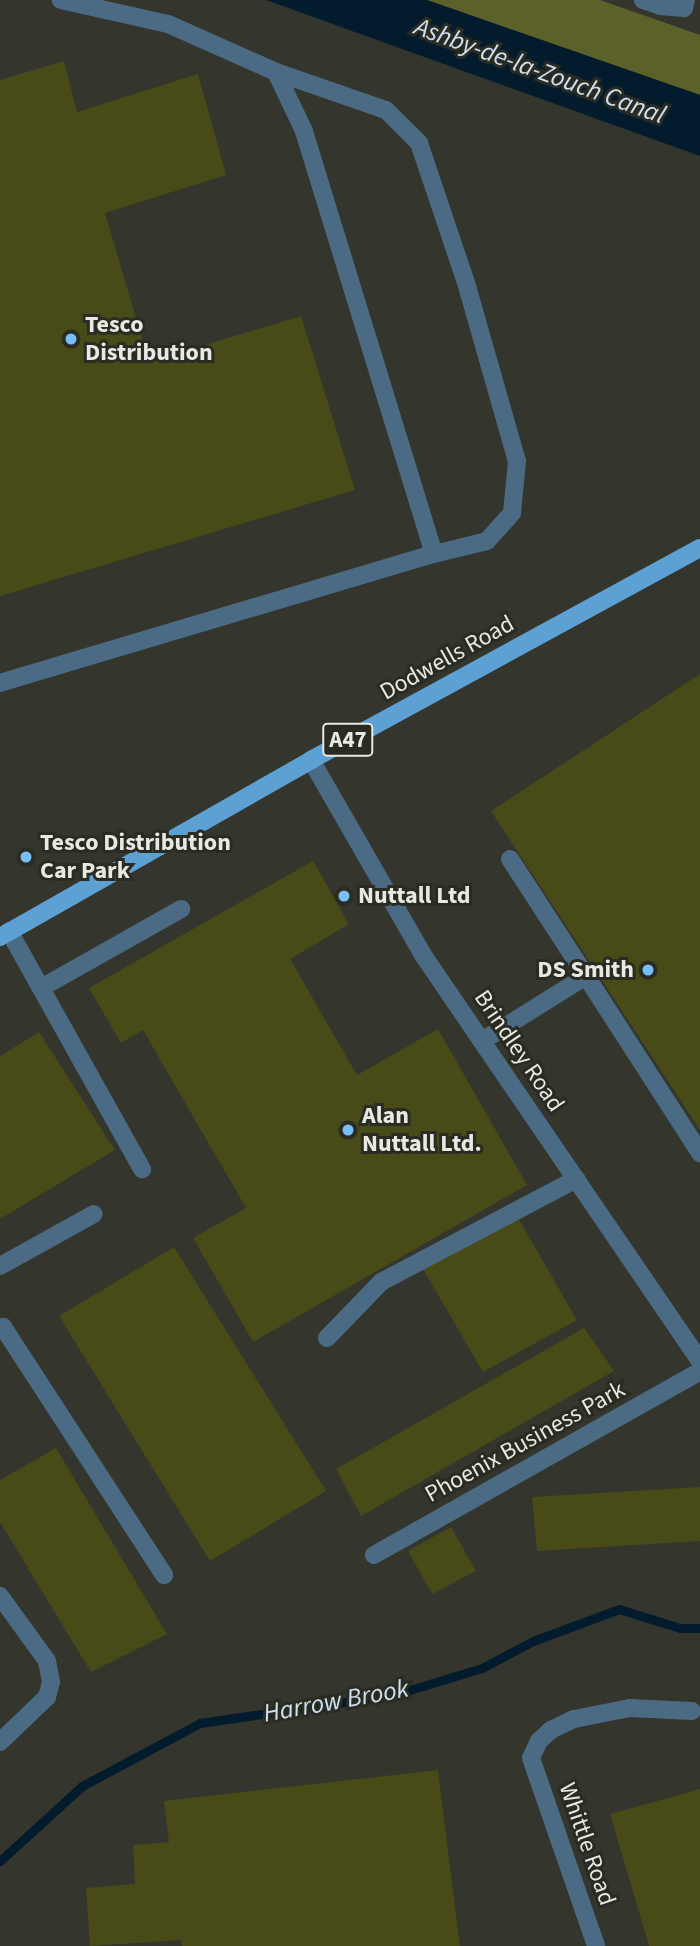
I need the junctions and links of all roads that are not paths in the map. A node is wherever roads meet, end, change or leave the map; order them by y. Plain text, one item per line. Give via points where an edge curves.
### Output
1 (61, 0) edge
2 (643, 0) edge
3 (686, 0) edge
4 (276, 72) junction
5 (700, 548) edge
6 (434, 554) junction
7 (0, 683) edge
8 (311, 760) junction
9 (510, 859) dead end
10 (181, 909) dead end
11 (5, 934) edge
12 (586, 976) junction
13 (41, 988) junction
14 (482, 1041) junction
15 (700, 1153) edge
16 (142, 1169) dead end
17 (576, 1179) junction
18 (94, 1214) dead end
19 (0, 1266) edge
20 (0, 1329) edge
21 (327, 1338) dead end
22 (700, 1361) edge
23 (700, 1371) edge
24 (374, 1555) dead end
25 (164, 1575) dead end
26 (0, 1597) edge
27 (692, 1710) dead end
28 (0, 1742) edge
29 (596, 1946) edge

1 - 4 street via 168,24
2 - 3 street via 684,8
4 - 6 street via 304,131
4 - 6 street via 386,110 419,144 467,286 516,461 512,513 487,541
5 - 8 main road, Dodwells Road / A47
6 - 7 street
8 - 11 main road, Dodwells Road / A47
8 - 14 street, Brindley Road via 423,955
9 - 12 street
10 - 13 street
11 - 13 street
12 - 14 street
12 - 15 street
13 - 16 street
14 - 17 street, Brindley Road
17 - 21 street via 381,1282
17 - 22 street, Brindley Road
18 - 19 street
20 - 25 street via 3,1327
23 - 24 street, Phoenix Business Park
26 - 28 street via 47,1661 51,1682 47,1697
27 - 29 street, Whittle Road via 630,1708 574,1718 539,1741 531,1758

